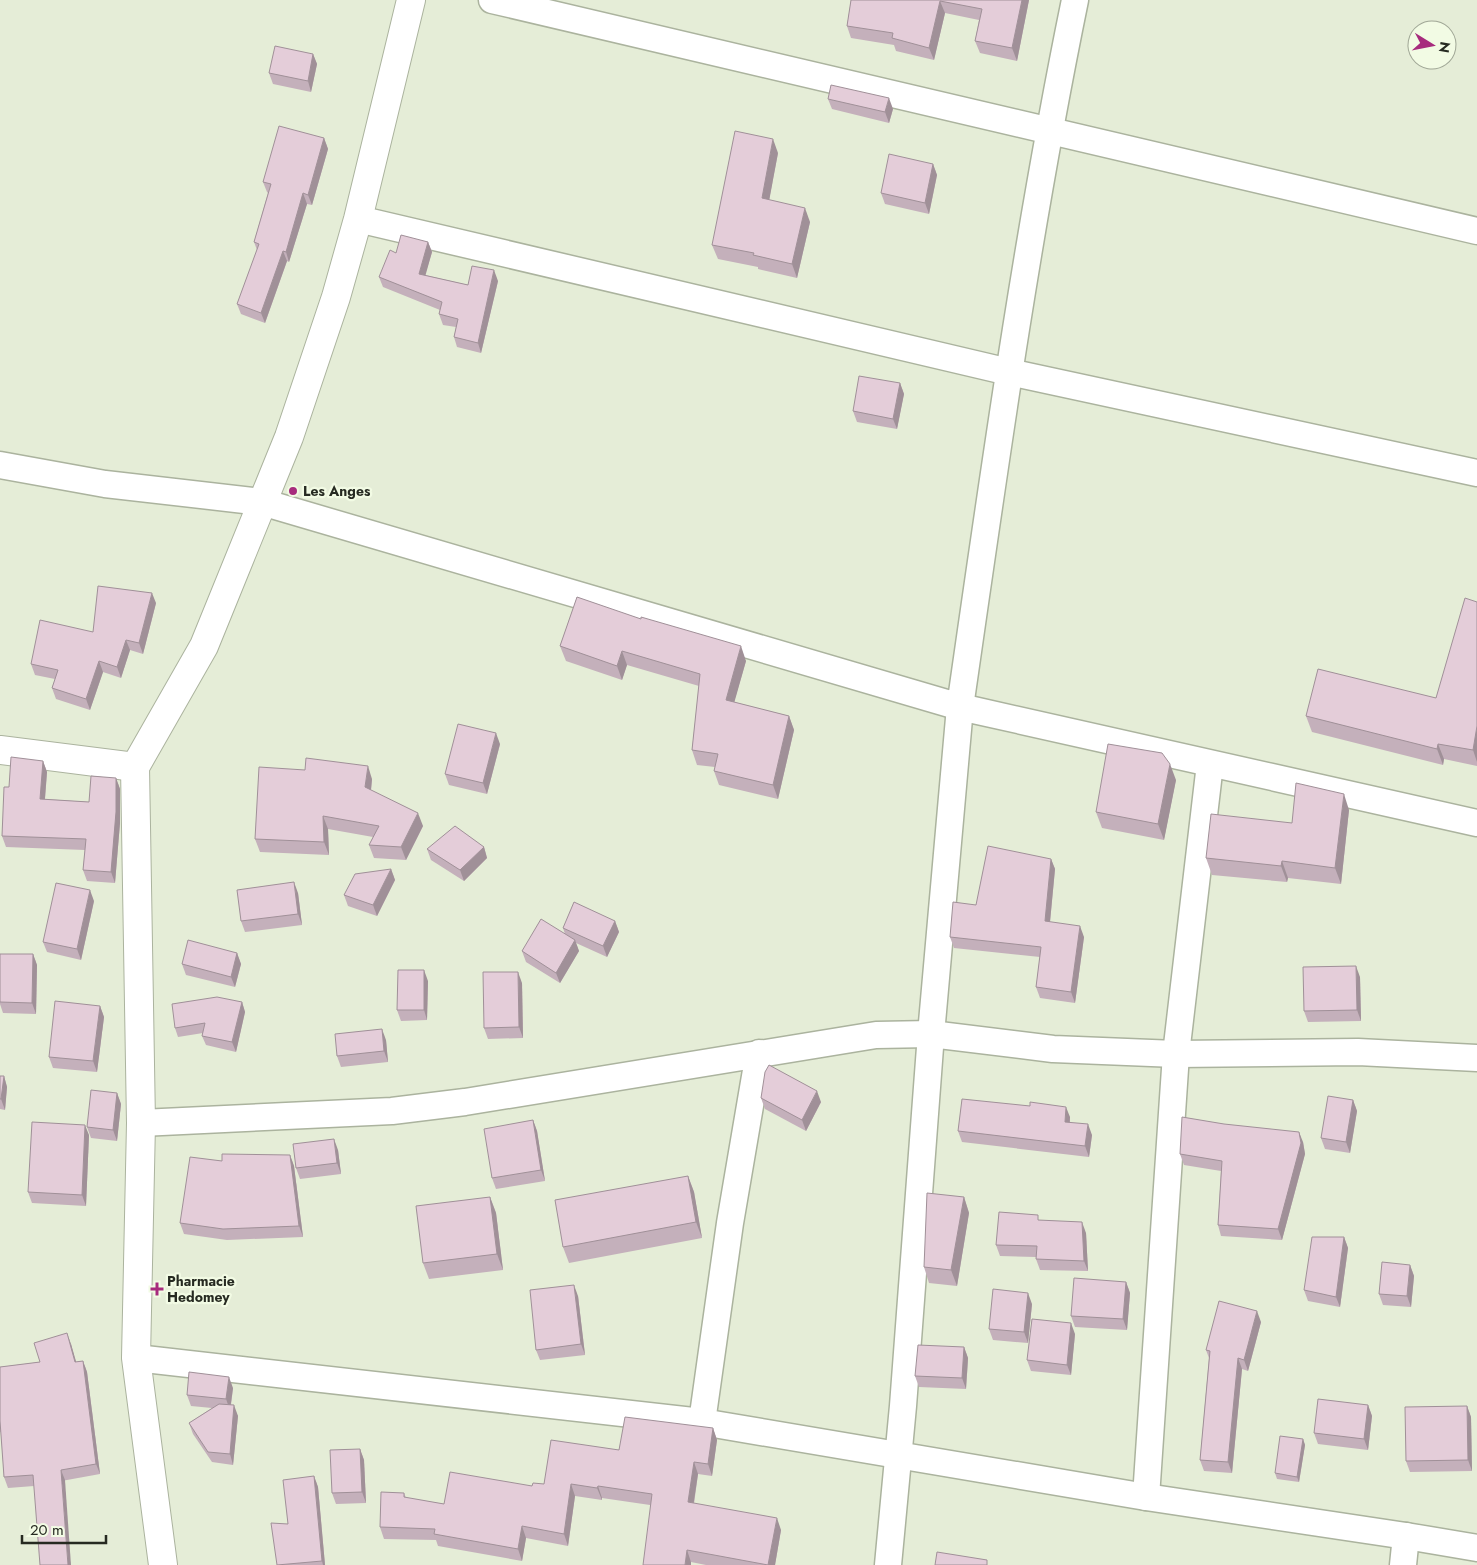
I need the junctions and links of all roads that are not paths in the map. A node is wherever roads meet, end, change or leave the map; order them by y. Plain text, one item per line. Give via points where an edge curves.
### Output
1 (412, 0) edge
2 (492, 0) edge
3 (1075, 0) edge
4 (1048, 129) junction
5 (358, 219) junction
6 (1477, 232) edge
7 (1009, 372) junction
8 (0, 466) edge
9 (1477, 473) edge
10 (262, 502) junction
11 (960, 707) junction
12 (0, 750) edge
13 (1210, 764) junction
14 (136, 767) junction
15 (1477, 823) edge
16 (930, 1034) junction
17 (759, 1053) junction
18 (1176, 1054) junction
19 (1477, 1058) edge
20 (141, 1123) junction
21 (136, 1358) junction
22 (702, 1422) junction
23 (898, 1455) junction
24 (1146, 1497) junction
25 (1406, 1536) junction
26 (1477, 1548) edge
27 (163, 1565) edge
28 (888, 1565) edge
29 (1403, 1565) edge

1 - 5 street
2 - 4 street
3 - 4 street
4 - 6 street
4 - 7 street
5 - 7 street
5 - 10 street via 314,364
7 - 9 street
7 - 11 street
8 - 10 street via 106,484
10 - 11 street
10 - 14 street via 204,646
11 - 13 street
11 - 16 street
12 - 14 street
13 - 15 street
13 - 18 street
14 - 20 street
16 - 17 street via 876,1036
16 - 18 street via 1052,1049
16 - 23 street
17 - 20 street via 465,1102 392,1111
17 - 22 street via 730,1223
18 - 19 street via 1358,1052
18 - 24 street
20 - 21 street
21 - 22 street
21 - 27 street
22 - 23 street
23 - 24 street
23 - 28 street
24 - 25 street
25 - 26 street
25 - 29 street

